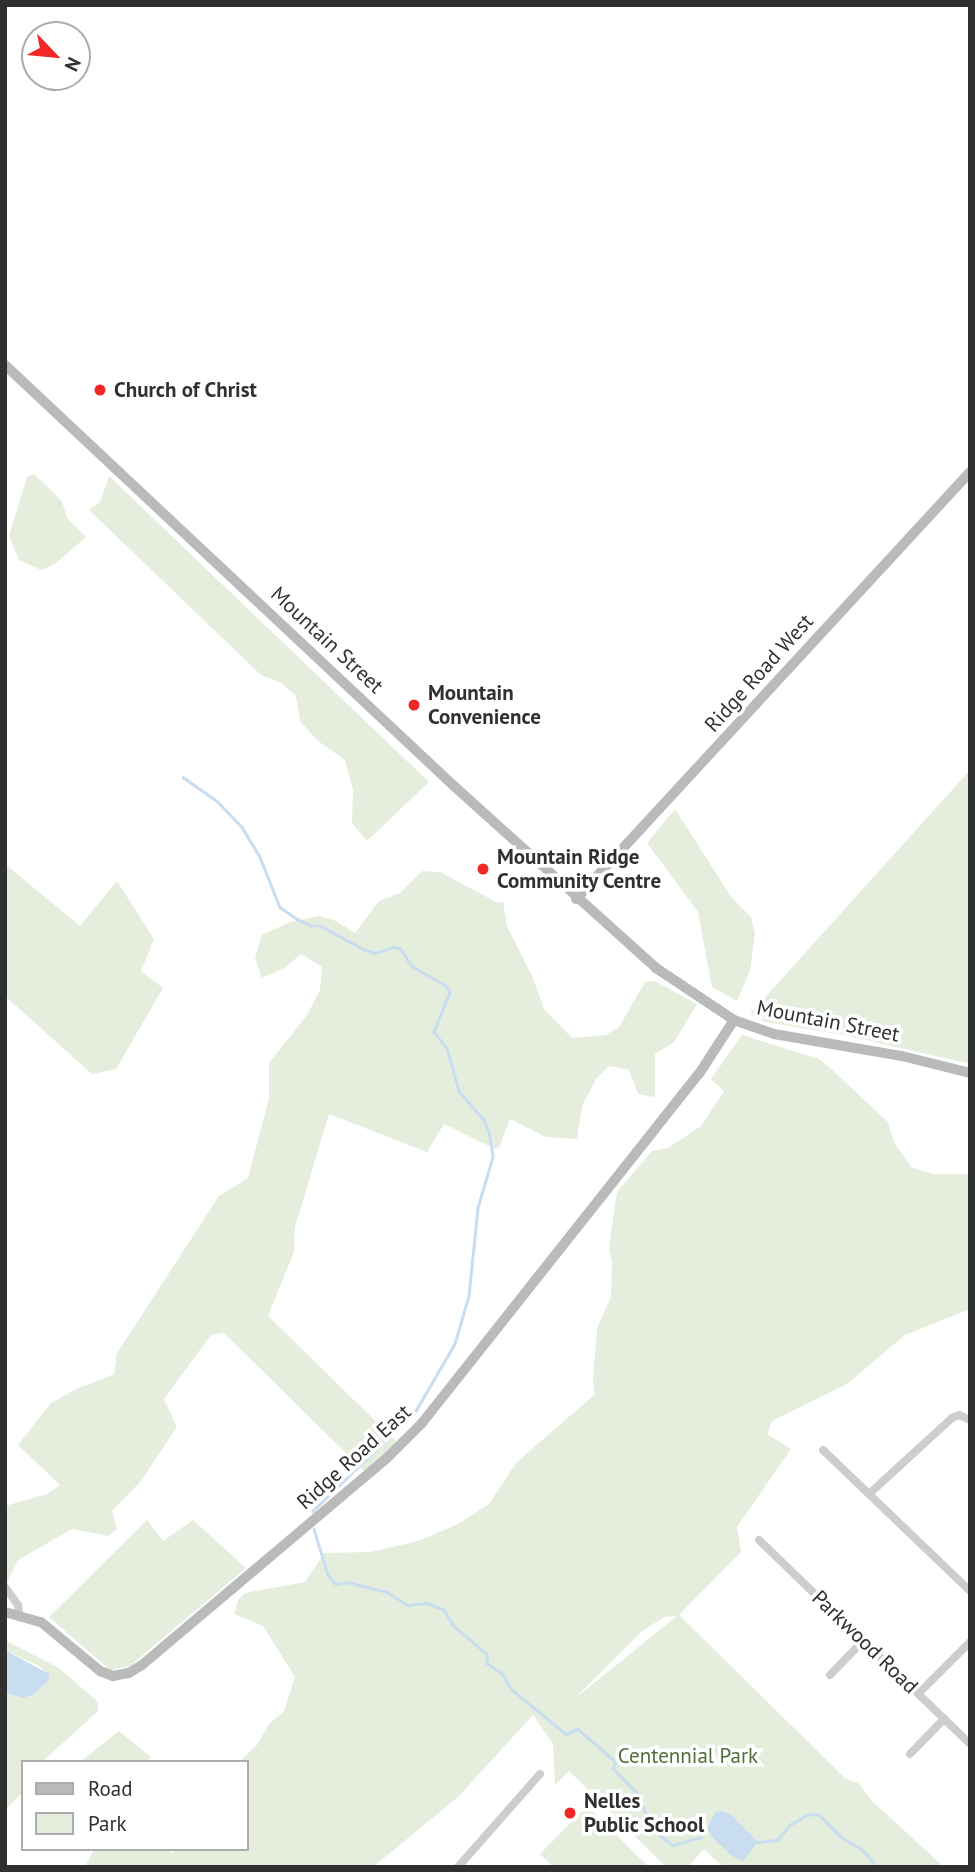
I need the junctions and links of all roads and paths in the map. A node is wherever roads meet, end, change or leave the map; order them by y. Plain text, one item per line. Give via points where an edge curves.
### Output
1 (5, 365) edge
2 (970, 472) edge
3 (576, 899) junction
4 (734, 1020) junction
5 (970, 1073) edge
6 (970, 1420) edge
7 (823, 1450) dead end
8 (869, 1493) junction
9 (759, 1540) dead end
10 (5, 1587) edge
11 (970, 1591) edge
12 (5, 1612) edge
13 (19, 1614) junction
14 (863, 1641) junction
15 (970, 1642) edge
16 (830, 1675) dead end
17 (919, 1693) junction
18 (944, 1719) junction
19 (970, 1744) edge
20 (910, 1754) dead end
21 (540, 1774) dead end
22 (458, 1867) edge

1 - 3 main road, Mountain Street
2 - 3 main road, Ridge Road West
3 - 4 main road, Mountain Street via 656,968
4 - 5 main road, Mountain Street via 774,1034
4 - 13 main road, Ridge Road East via 699,1074 422,1423 386,1459 149,1659 129,1673 113,1676 100,1671 41,1622
6 - 8 street via 959,1415 952,1418
7 - 8 street
8 - 11 street
9 - 14 street, Parkwood Road
10 - 13 street
12 - 13 main road, Ridge Road East
14 - 16 street
14 - 17 street, Parkwood Road
15 - 17 street
17 - 18 street, Parkwood Road
18 - 19 street, Parkwood Road
18 - 20 street
21 - 22 street

